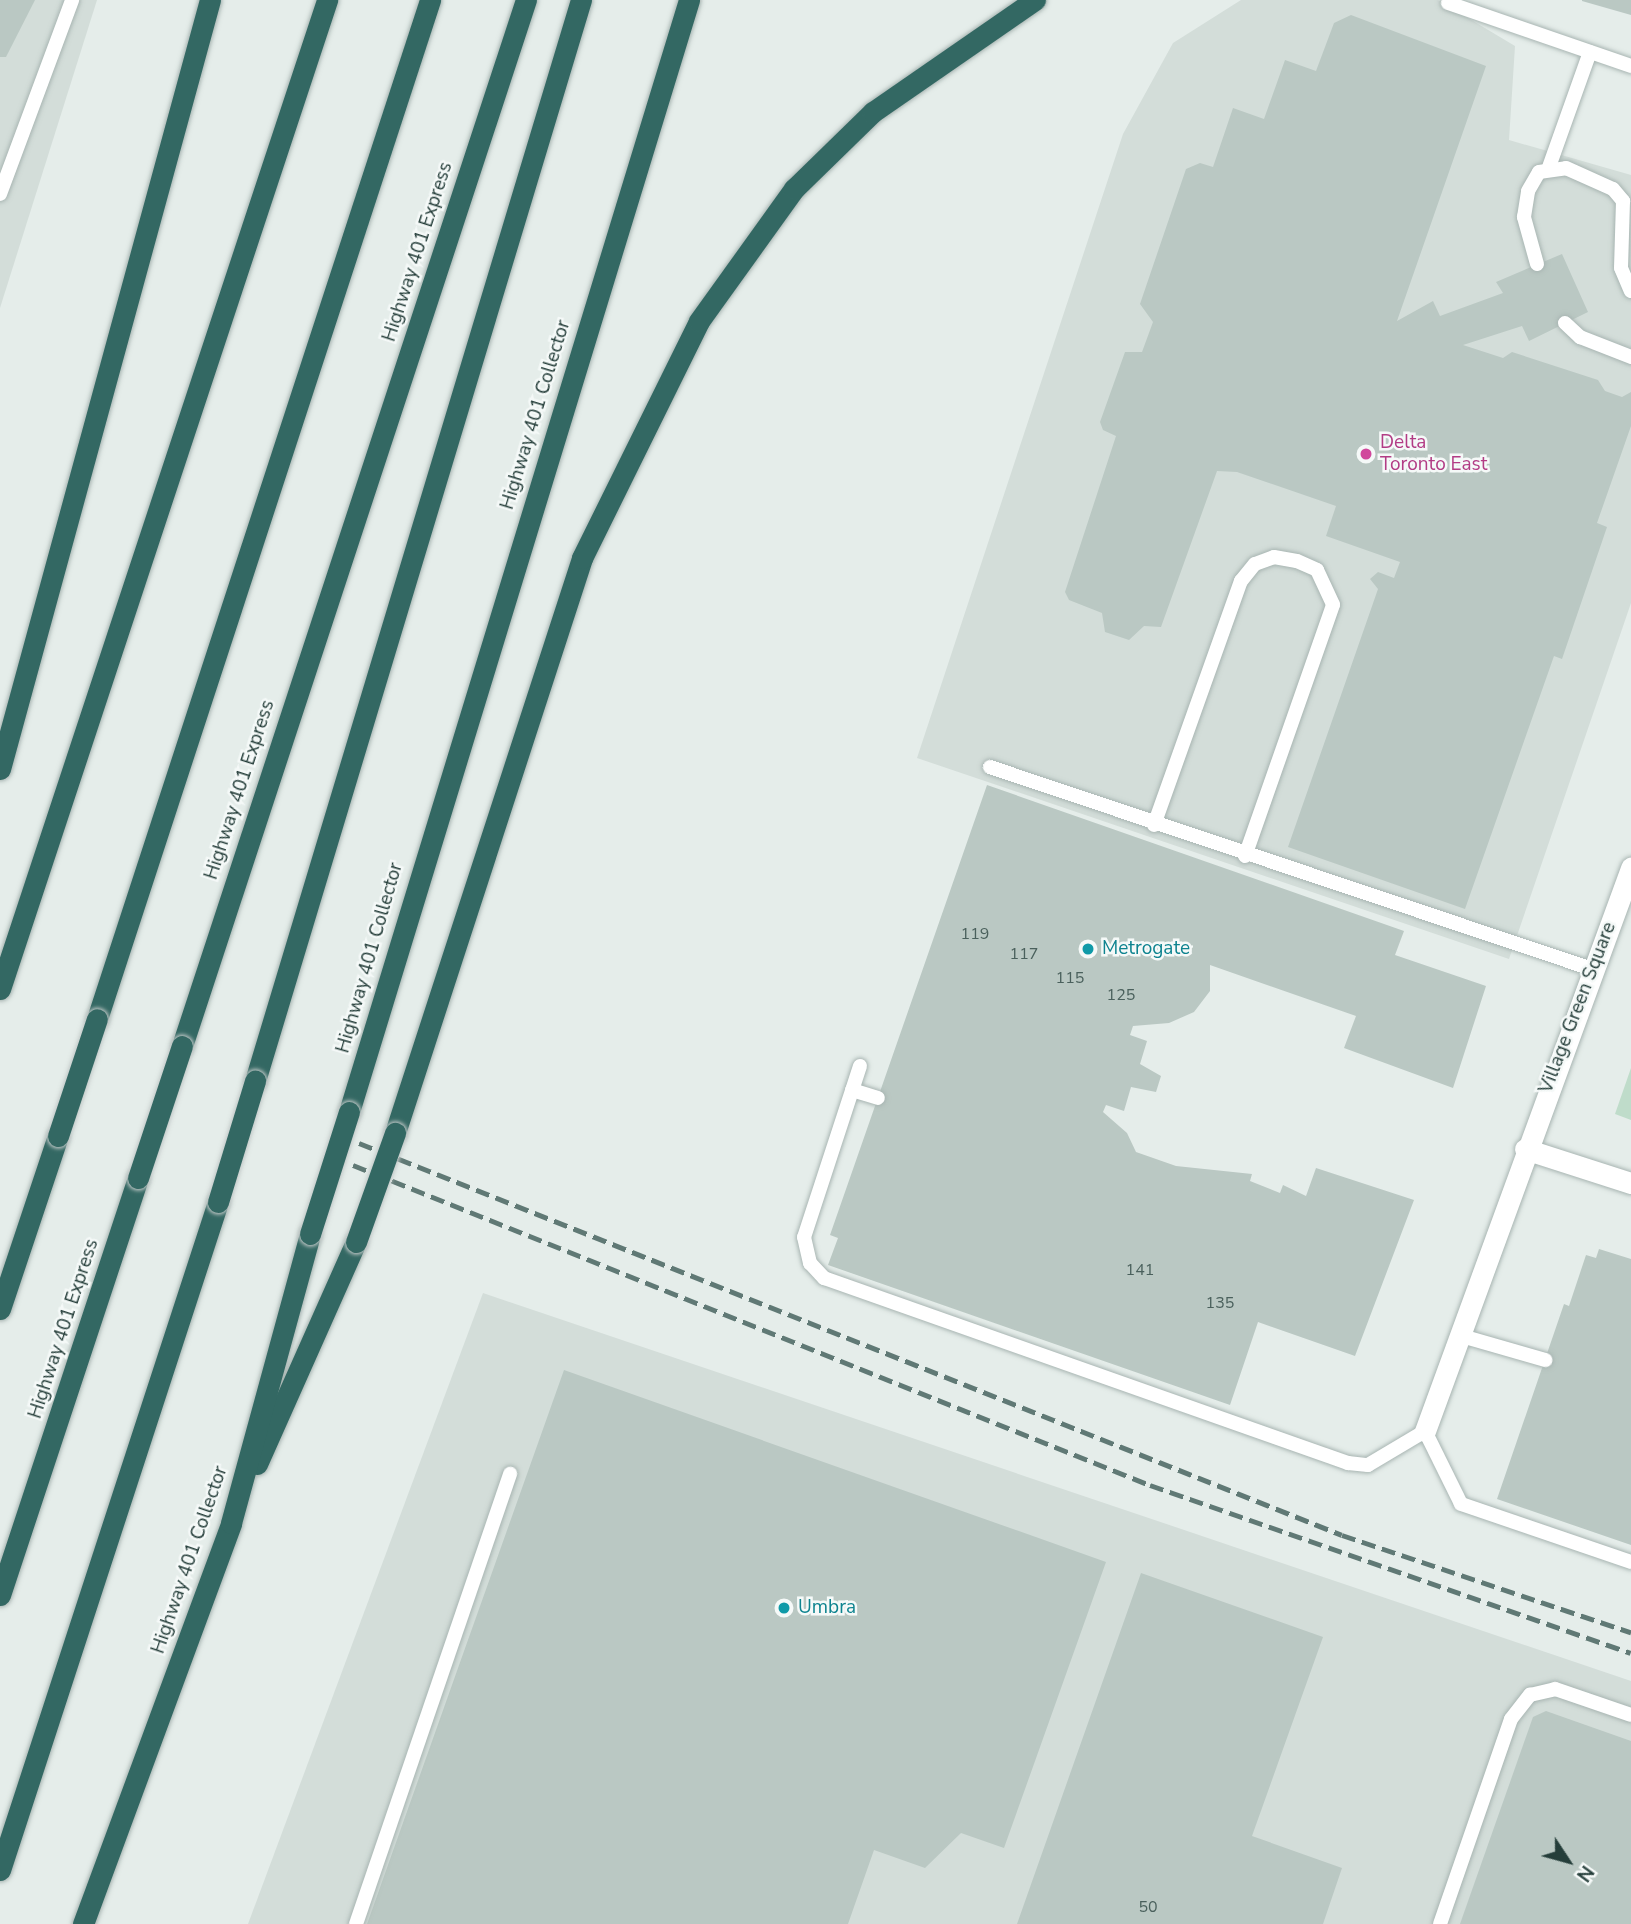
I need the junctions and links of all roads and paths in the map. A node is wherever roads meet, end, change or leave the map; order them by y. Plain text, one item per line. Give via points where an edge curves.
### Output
1 (72, 0) edge
2 (210, 0) edge
3 (327, 0) edge
4 (430, 0) edge
5 (526, 0) edge
6 (581, 0) edge
7 (688, 0) edge
8 (1035, 0) edge
9 (1448, 3) dead end
10 (1590, 52) junction
11 (1631, 65) edge
12 (1549, 167) junction
13 (0, 194) edge
14 (1537, 264) dead end
15 (1631, 291) edge
16 (1566, 323) dead end
17 (1631, 357) edge
18 (990, 767) dead end
19 (0, 769) edge
20 (1154, 825) junction
21 (1245, 856) junction
22 (1631, 868) edge
23 (1592, 970) junction
24 (1, 984) edge
25 (860, 1066) dead end
26 (852, 1090) junction
27 (878, 1098) dead end
28 (1525, 1149) junction
29 (1631, 1183) edge
30 (0, 1309) edge
31 (1458, 1335) junction
32 (1545, 1360) dead end
33 (1425, 1431) junction
34 (510, 1474) dead end
35 (231, 1523) junction
36 (1631, 1562) edge
37 (0, 1595) edge
38 (1631, 1715) edge
39 (0, 1870) edge
40 (83, 1924) edge
41 (356, 1924) edge
42 (1440, 1924) edge

1 - 13 lane
2 - 19 highway
3 - 24 highway
4 - 30 highway, bridge
5 - 37 highway, Highway 401 Express, bridge
6 - 39 highway, bridge via 218,1202
7 - 35 highway, Highway 401 Collector, bridge via 310,1234
8 - 35 highway, bridge via 873,111 794,189 699,321 582,558 356,1242
9 - 10 lane
10 - 11 lane
10 - 12 lane
12 - 14 lane via 1528,191 1524,217
12 - 15 lane via 1586,176 1623,201 1621,268
16 - 17 lane via 1580,337
18 - 20 lane
20 - 21 lane
20 - 21 lane via 1241,581 1255,564 1274,557 1297,561 1317,570 1333,605
21 - 23 lane
22 - 23 street, Village Green Square
23 - 28 street, Village Green Square
25 - 26 lane
26 - 27 lane
26 - 33 lane via 804,1237 810,1263 824,1278 1348,1464 1368,1465
28 - 29 street
28 - 31 street, Village Green Square
31 - 32 lane
31 - 33 street, Village Green Square
33 - 36 lane via 1461,1504
34 - 41 lane
35 - 40 highway, Highway 401 Collector
38 - 42 lane via 1555,1689 1530,1695 1511,1719

